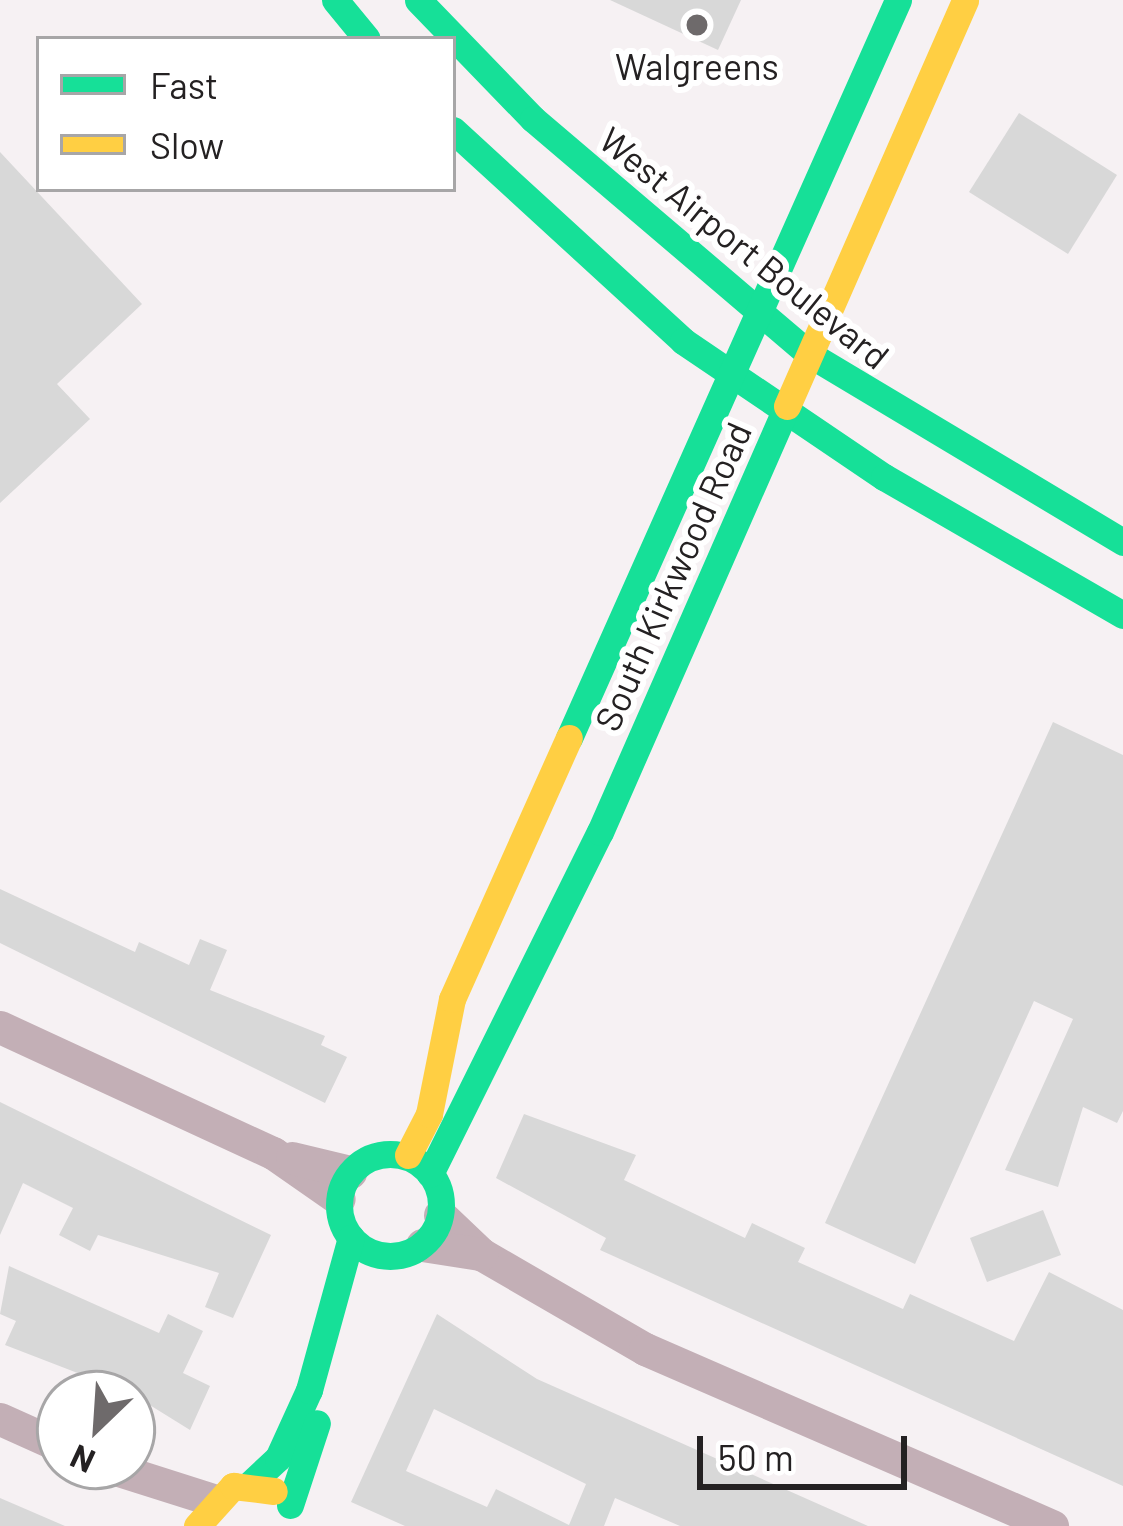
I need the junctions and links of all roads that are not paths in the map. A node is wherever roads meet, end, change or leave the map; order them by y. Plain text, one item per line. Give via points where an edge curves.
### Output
1 (418, 0) edge
2 (898, 0) edge
3 (965, 0) edge
4 (338, 1) edge
5 (366, 36) edge
6 (453, 36) edge
7 (456, 39) edge
8 (456, 133) edge
9 (754, 307) junction
10 (809, 354) junction
11 (727, 370) junction
12 (784, 409) junction
13 (1123, 542) edge
14 (1123, 615) edge
15 (0, 1027) edge
16 (406, 1157) junction
17 (430, 1174) junction
18 (345, 1186) junction
19 (440, 1215) junction
20 (351, 1238) junction
21 (422, 1245) junction
22 (482, 1255) junction
23 (381, 1256) junction
24 (0, 1419) edge
25 (36, 1435) edge
26 (250, 1484) junction
27 (155, 1490) edge
28 (295, 1516) edge
29 (201, 1517) edge
30 (1052, 1526) edge

1 - 6 main road, West Airport Boulevard
2 - 9 main road, South Kirkwood Road
3 - 10 main road, South Kirkwood Road
4 - 5 main road
7 - 9 main road, West Airport Boulevard via 533,119
8 - 11 main road
9 - 10 main road, West Airport Boulevard
9 - 11 main road, South Kirkwood Road
10 - 12 main road, South Kirkwood Road
10 - 13 main road, West Airport Boulevard
11 - 12 main road
11 - 16 main road, South Kirkwood Road via 452,999 429,1114
12 - 14 main road
12 - 17 main road, South Kirkwood Road via 600,832
15 - 18 street
16 - 17 main road
16 - 18 main road via 376,1156
17 - 19 main road
18 - 20 main road
19 - 21 main road
19 - 22 street
20 - 23 main road
20 - 26 main road via 309,1390 278,1458
21 - 22 street
21 - 23 main road
22 - 30 street via 645,1348
23 - 28 main road
24 - 25 street
26 - 28 main road
26 - 29 main road
27 - 29 street

